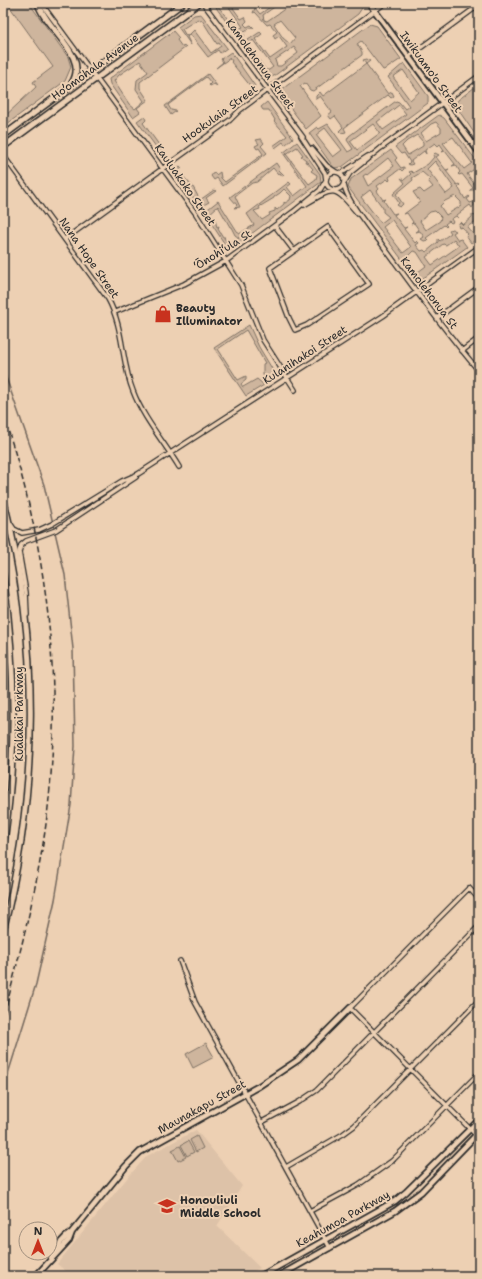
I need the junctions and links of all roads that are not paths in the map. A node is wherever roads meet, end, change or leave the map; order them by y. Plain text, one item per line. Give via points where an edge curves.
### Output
1 (39, 3) edge
2 (183, 3) edge
3 (199, 3) edge
4 (203, 3) edge
5 (369, 3) edge
6 (385, 3) edge
7 (479, 5) edge
8 (375, 10) junction
9 (408, 57) junction
10 (91, 71) junction
11 (479, 76) edge
12 (96, 79) junction
13 (66, 89) junction
14 (267, 90) junction
15 (442, 102) junction
16 (3, 136) edge
17 (301, 136) junction
18 (3, 147) edge
19 (381, 148) junction
20 (479, 152) edge
21 (3, 155) edge
22 (162, 168) junction
23 (337, 172) junction
24 (326, 180) junction
25 (344, 183) junction
26 (333, 191) junction
27 (293, 212) junction
28 (367, 225) junction
29 (275, 226) junction
30 (65, 239) junction
31 (479, 247) edge
32 (294, 252) junction
33 (226, 261) junction
34 (479, 287) edge
35 (417, 292) junction
36 (115, 312) junction
37 (437, 318) junction
38 (479, 338) edge
39 (462, 351) junction
40 (479, 371) edge
41 (287, 378) junction
42 (295, 390) dead end
43 (171, 454) junction
44 (179, 467) dead end
45 (138, 474) junction
46 (3, 498) edge
47 (8, 517) junction
48 (3, 575) edge
49 (27, 636) junction
50 (3, 848) edge
51 (479, 898) edge
52 (479, 926) edge
53 (3, 930) edge
54 (180, 961) dead end
55 (479, 1000) edge
56 (350, 1008) junction
57 (373, 1033) junction
58 (410, 1070) junction
59 (479, 1073) edge
60 (247, 1093) junction
61 (447, 1105) junction
62 (479, 1120) edge
63 (262, 1122) junction
64 (470, 1129) junction
65 (478, 1135) edge
66 (286, 1167) junction
67 (310, 1211) junction
68 (325, 1240) junction
69 (330, 1248) junction
70 (36, 1276) edge
71 (260, 1276) edge
72 (279, 1276) edge

1 - 10 street, Kauluakoko Street
1 - 13 main road via 42,13 76,62 76,76
2 - 10 main road, Ho’omohala Avenue
3 - 12 main road, Ho’omohala Avenue
4 - 14 street, Kamolehonua Street
5 - 8 street, Iwikuamo'o Street
6 - 8 street, Hookulaia Street
7 - 9 street
8 - 9 street, Iwikuamo'o Street
8 - 14 street, Hookulaia Street
9 - 15 street, Iwikuamo'o Street
10 - 12 street, Kauluakoko Street
10 - 13 main road, Ho’omohala Avenue
11 - 15 street
12 - 18 main road, Ho’omohala Avenue
12 - 22 street, Kauluakoko Street
13 - 16 main road, Ho’omohala Avenue
14 - 17 street, Kamolehonua Street
14 - 22 street, Hookulaia Street via 230,120
15 - 19 street
15 - 20 street, Iwikuamo'o Street
17 - 23 street, Kamolehonua Street via 327,166
17 - 24 street, Kamolehonua Street via 324,170
19 - 23 street via 344,171
19 - 25 street via 350,173
21 - 30 street, Nana Hope Street
22 - 30 street, Hookulaia Street
22 - 33 street, Kauluakoko Street
23 - 24 street via 328,175
23 - 25 street via 343,176
24 - 26 street via 328,188
24 - 27 street, ‘Ōnohi‘ula St via 320,190
25 - 26 street via 339,190
25 - 28 street, Kamolehonua St via 346,192
26 - 27 street via 325,192
26 - 28 street, Kamolehonua St via 344,197
27 - 29 street, ‘Ōnohi‘ula St
28 - 35 street, Kamolehonua St
29 - 32 street
29 - 33 street, ‘Ōnohi‘ula St
30 - 36 street, Nana Hope Street via 105,293
31 - 35 street, Kulanihakoi Street
32 - 32 street via 270,268 296,330 308,325 369,284 328,227
33 - 36 street, ‘Ōnohi‘ula St via 184,284
33 - 41 street, Kauluakoko Street via 245,294 263,340
34 - 37 street
35 - 37 street, Kamolehonua St
35 - 41 street, Kulanihakoi Street
36 - 43 street, Nana Hope Street via 132,391
37 - 39 street, Kamolehonua St
38 - 39 street
39 - 40 street, Kamolehonua St
41 - 42 street, Kauluakoko Street
41 - 43 street, Kulanihakoi Street
43 - 44 street, Nana Hope Street
43 - 45 street, Kulanihakoi Street
45 - 47 street, Kulanihakoi Street via 118,483 48,526 30,532 22,533 16,530
45 - 49 street, Kulanihakoi Street via 124,487 53,532 24,542 19,552 26,599
46 - 47 main road, Kualakai Parkway
47 - 49 main road, Kualakai Parkway
48 - 50 main road, Kualakai Parkway via 14,700 12,768
49 - 53 main road, Kualakai Parkway via 31,708 28,788 20,852
51 - 56 street via 469,888
52 - 57 street
54 - 60 street via 195,1002
55 - 58 street
56 - 57 street
56 - 60 street, Maunakapu Street via 298,1060
57 - 58 street
57 - 63 street via 317,1090
58 - 61 street
58 - 66 street via 349,1130
59 - 61 street
60 - 63 street
60 - 70 street, Maunakapu Street via 140,1152 72,1232 69,1240
61 - 64 street
61 - 67 street via 377,1173
62 - 64 street, Keahumoa Parkway
63 - 66 street
64 - 65 street
64 - 68 street, Keahumoa Parkway via 395,1201
65 - 69 street, Keahumoa Parkway via 412,1199
66 - 67 street
67 - 68 street
68 - 69 street
68 - 71 street, Keahumoa Parkway
69 - 72 street, Keahumoa Parkway

